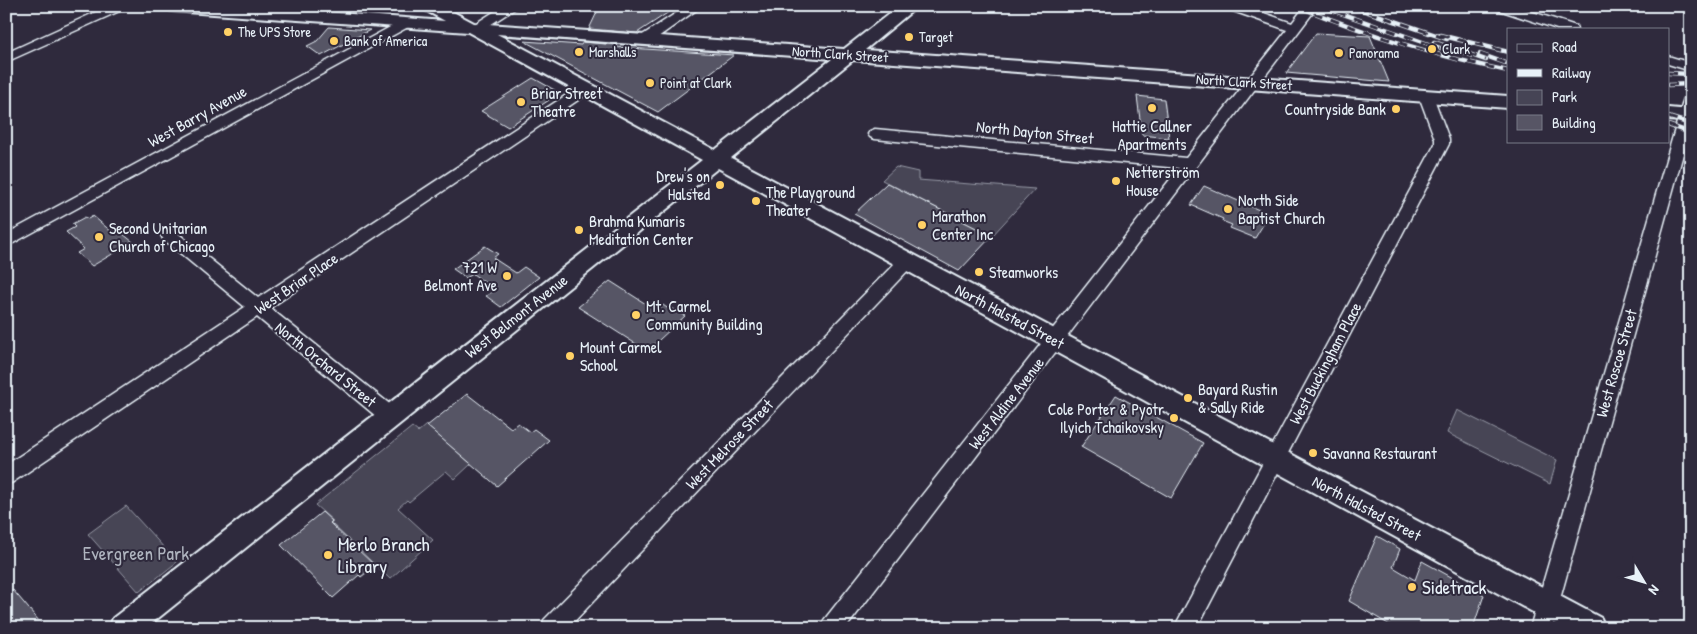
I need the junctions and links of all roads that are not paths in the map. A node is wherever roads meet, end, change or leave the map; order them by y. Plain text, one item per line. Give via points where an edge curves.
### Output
1 (120, 6) edge
2 (172, 6) edge
3 (429, 6) edge
4 (513, 6) edge
5 (696, 6) edge
6 (910, 6) edge
7 (1231, 6) edge
8 (1312, 6) edge
9 (1500, 6) edge
10 (405, 23) junction
11 (1295, 28) junction
12 (1568, 28) edge
13 (474, 29) junction
14 (646, 40) junction
15 (849, 54) junction
16 (6, 58) edge
17 (1670, 61) edge
18 (1691, 67) edge
19 (1253, 83) junction
20 (585, 89) junction
21 (1426, 96) junction
22 (1507, 102) edge
23 (1684, 111) edge
24 (875, 134) dead end
25 (716, 159) junction
26 (1191, 164) junction
27 (168, 235) dead end
28 (6, 241) edge
29 (907, 261) junction
30 (258, 308) junction
31 (1055, 340) junction
32 (390, 416) junction
33 (1275, 458) junction
34 (6, 476) edge
35 (1544, 616) edge
36 (123, 628) edge
37 (552, 628) edge
38 (832, 628) edge
39 (1185, 628) edge
40 (1591, 628) edge

1 - 16 street
2 - 10 main road, North Clark Street
3 - 13 main road, North Halsted Street
4 - 13 street
5 - 14 street
6 - 15 main road, West Belmont Avenue
7 - 11 street
8 - 11 street, West Aldine Avenue
9 - 12 street
10 - 13 main road, North Clark Street
10 - 28 street, West Barry Avenue
11 - 19 street, West Aldine Avenue
13 - 14 main road, North Clark Street
13 - 20 main road, North Halsted Street
14 - 15 main road, North Clark Street
15 - 19 main road, North Clark Street
15 - 25 main road, West Belmont Avenue
17 - 18 street
19 - 21 main road, North Clark Street
19 - 26 street, West Aldine Avenue
20 - 25 main road, North Halsted Street
20 - 30 street, West Briar Place
21 - 22 main road, North Clark Street
21 - 33 street, West Buckingham Place via 1442,144
23 - 35 street, West Roscoe Street
24 - 26 street, North Dayton Street
25 - 29 main road, North Halsted Street
25 - 32 main road, West Belmont Avenue
26 - 31 street, West Aldine Avenue
27 - 30 street, North Orchard Street
29 - 31 main road, North Halsted Street
29 - 37 street, West Melrose Street
30 - 32 street, North Orchard Street
30 - 34 street, West Briar Place
31 - 33 main road, North Halsted Street
31 - 38 street, West Aldine Avenue
32 - 36 main road, West Belmont Avenue
33 - 35 main road, North Halsted Street
33 - 39 street, West Buckingham Place
35 - 40 main road, North Halsted Street

